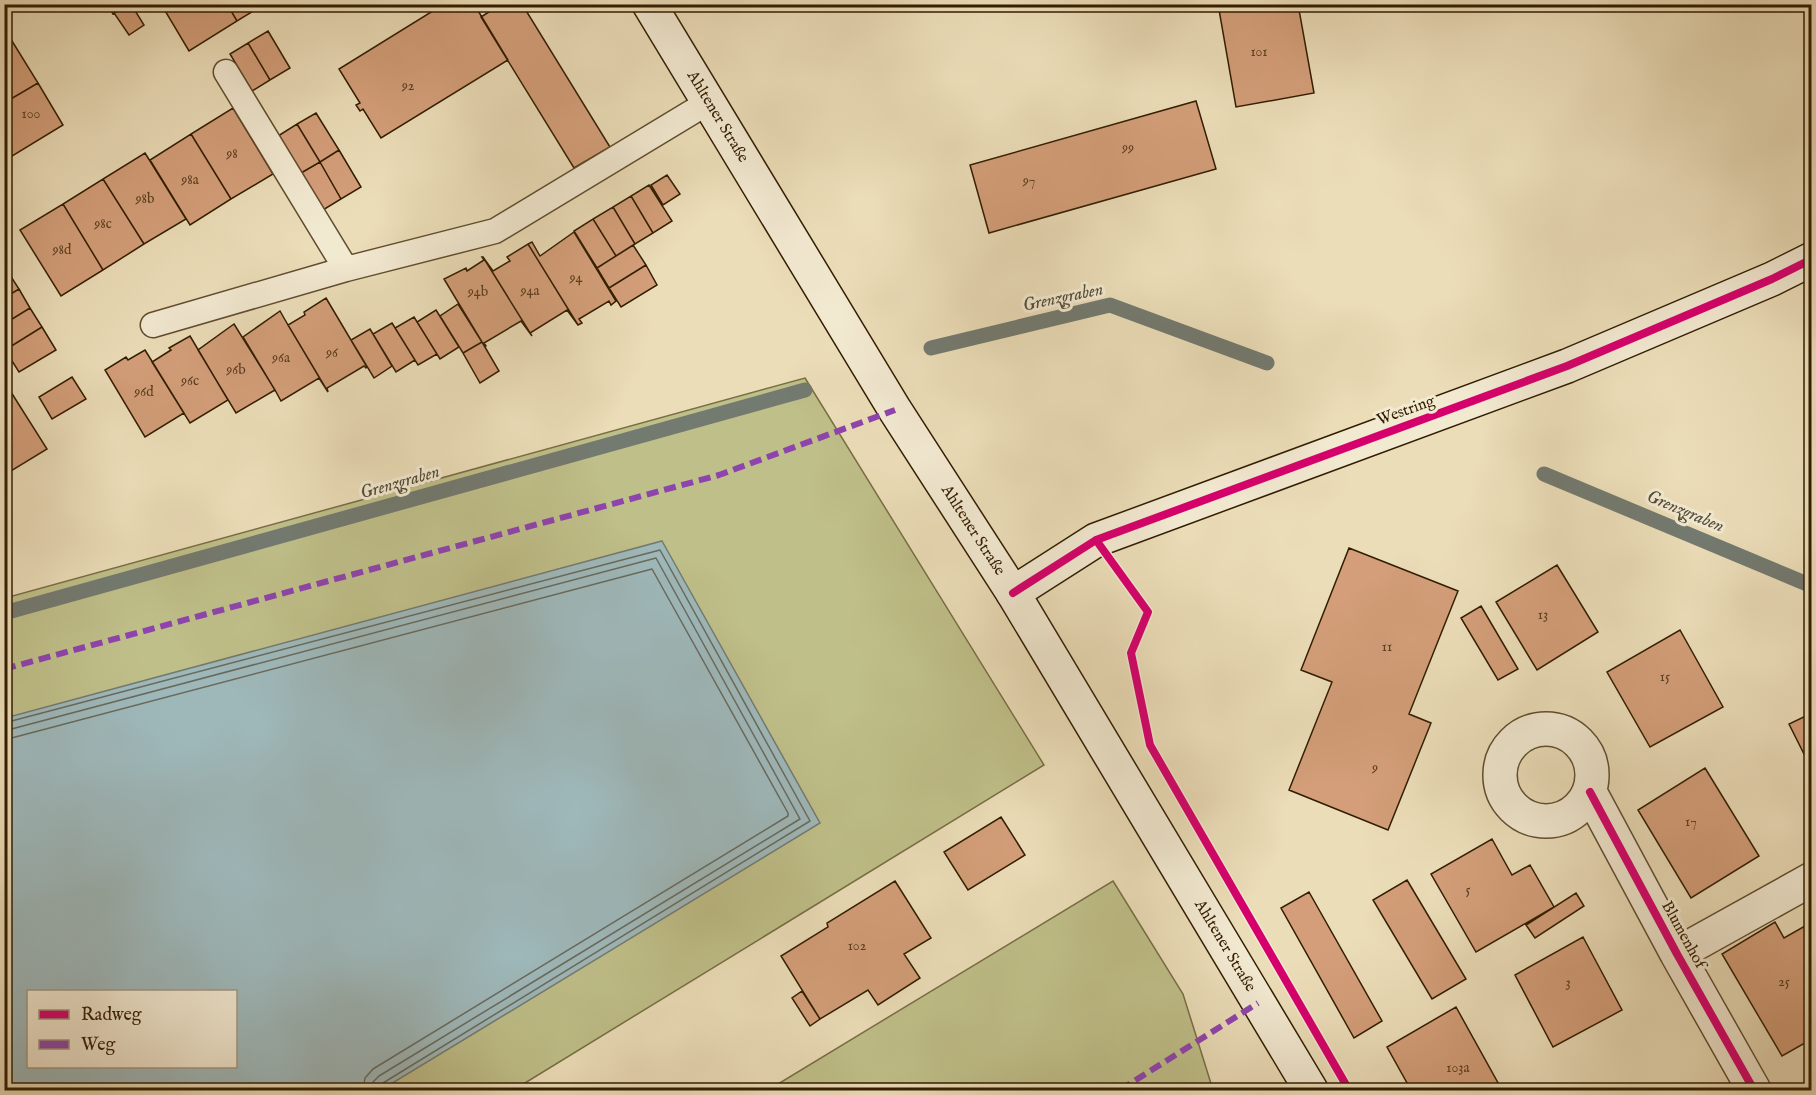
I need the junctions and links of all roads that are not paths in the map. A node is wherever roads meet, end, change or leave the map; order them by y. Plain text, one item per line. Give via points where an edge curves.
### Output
1 (649, 4) edge
2 (226, 72) dead end
3 (707, 103) junction
4 (1812, 259) edge
5 (346, 269) junction
6 (153, 325) dead end
7 (1013, 593) junction
8 (1590, 792) dead end
9 (1812, 879) edge
10 (1677, 954) junction
11 (1311, 1090) edge
12 (1754, 1090) edge

1 - 3 street, Ahltener Straße
2 - 5 lane
3 - 5 lane via 495,231
3 - 7 street, Ahltener Straße via 895,410
4 - 7 street, Westring via 1567,366 1096,540
5 - 6 lane
7 - 11 street, Ahltener Straße
8 - 10 street, Blumenhof
9 - 10 street, Blumenhof
10 - 12 street, Blumenhof

